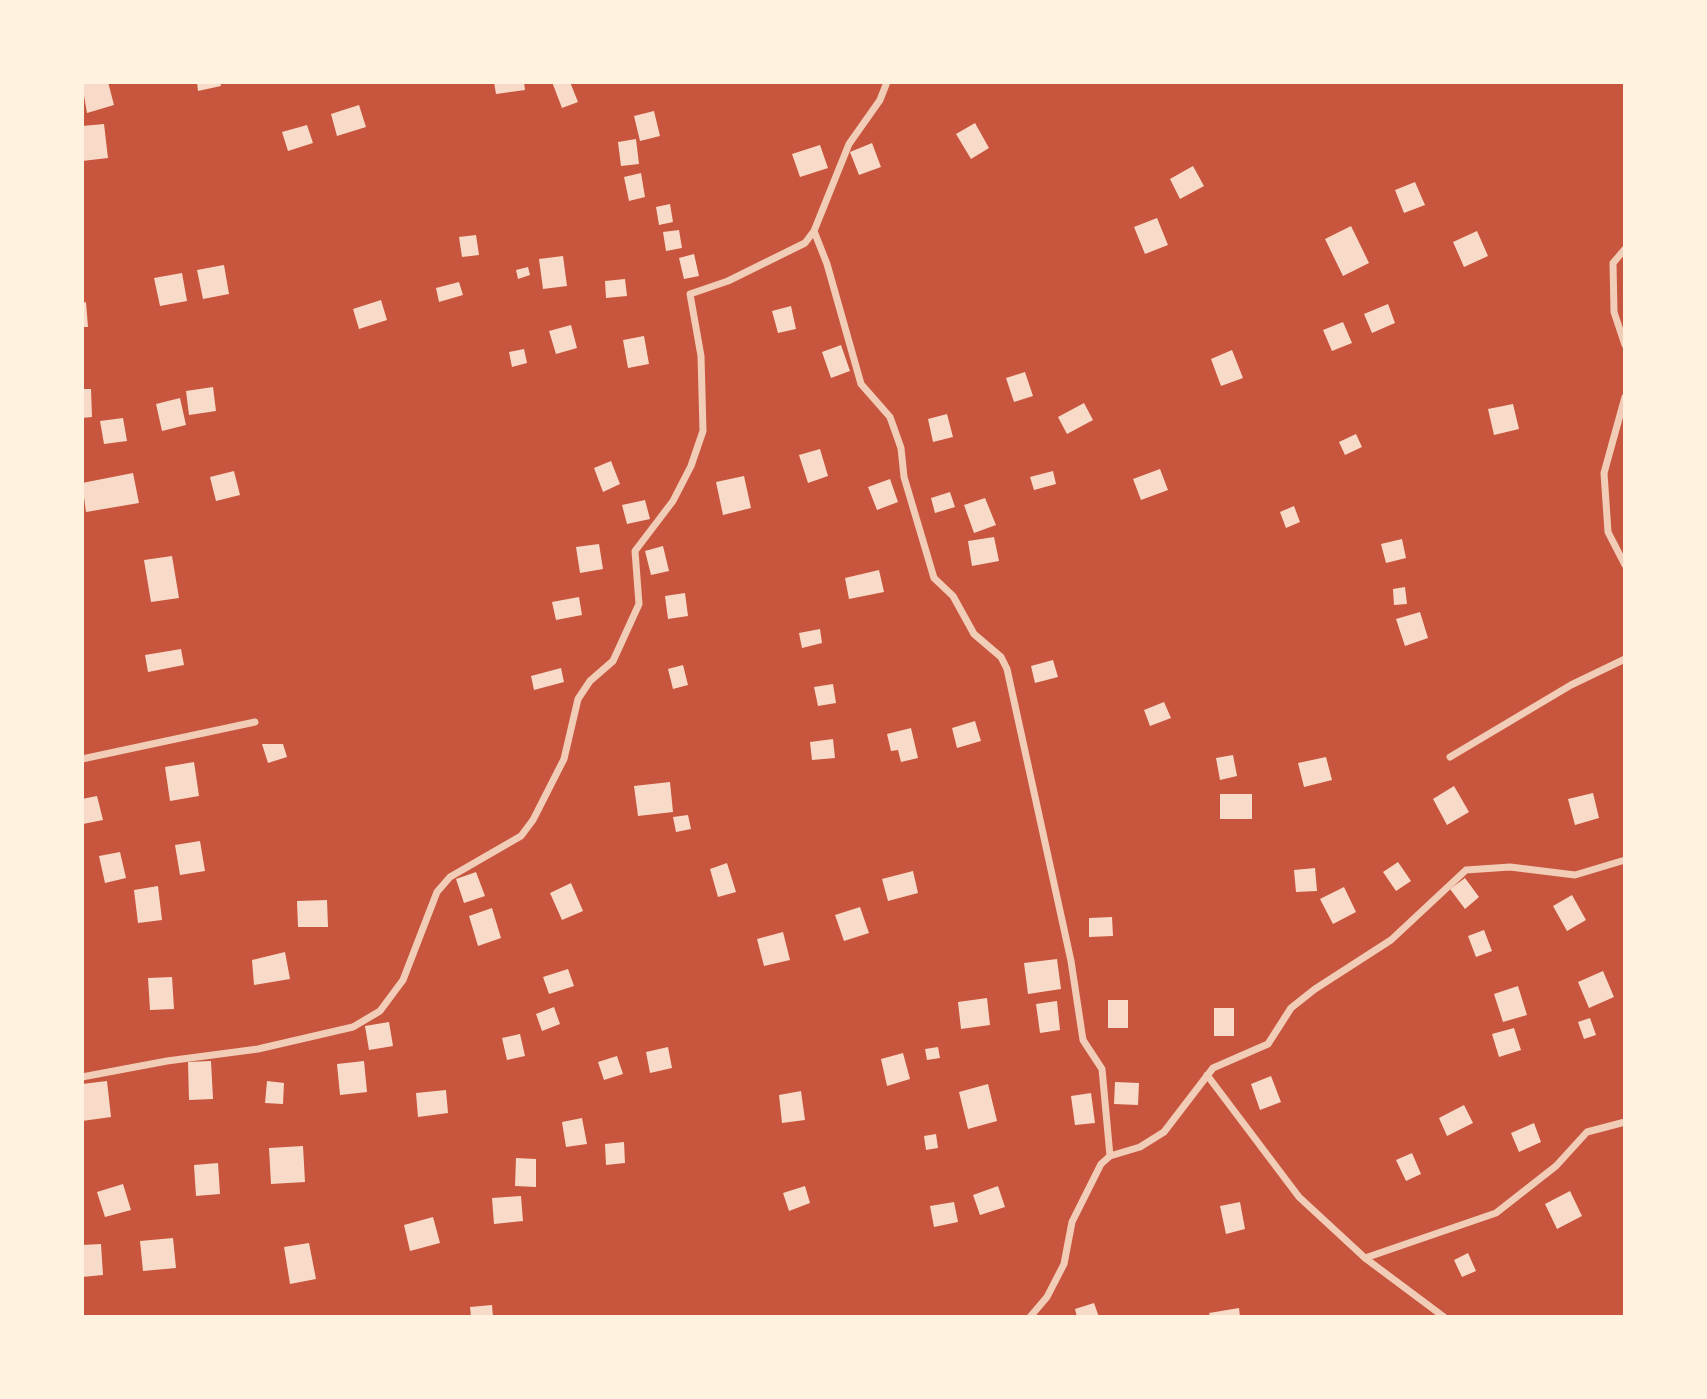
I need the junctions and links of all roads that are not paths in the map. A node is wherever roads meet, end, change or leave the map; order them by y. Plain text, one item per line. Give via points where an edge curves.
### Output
1 (887, 82) edge
2 (814, 231) junction
3 (1625, 249) edge
4 (1625, 345) edge
5 (1625, 397) edge
6 (1625, 565) edge
7 (1625, 659) edge
8 (255, 722) dead end
9 (1450, 757) dead end
10 (82, 759) edge
11 (1625, 860) edge
12 (1208, 1075) junction
13 (82, 1077) edge
14 (1625, 1122) edge
15 (1110, 1156) junction
16 (1364, 1258) junction
17 (1030, 1317) edge
18 (1444, 1317) edge

1 - 2 street via 849,144
2 - 13 street via 805,243 762,265 690,294 701,356 703,431 673,501 635,551 639,604 613,662 590,681 578,699 564,759 533,820 521,836 450,877 437,892 403,980 380,1011 353,1027 258,1049
2 - 15 street via 861,384 890,417 901,448 904,477 934,578 953,596 974,634 1001,657 1007,669 1071,961 1083,1040 1101,1069
3 - 4 street via 1613,263 1614,312
5 - 6 street via 1604,472 1608,532
7 - 9 street via 1571,685
8 - 10 street
11 - 12 street via 1575,875 1510,867 1466,870 1391,940 1291,1009 1268,1045 1213,1068
12 - 15 street via 1164,1132 1140,1147
12 - 16 street via 1300,1197
14 - 16 street via 1587,1132 1556,1166 1496,1213
15 - 17 street via 1101,1164 1072,1222 1063,1264 1047,1297
16 - 18 street

